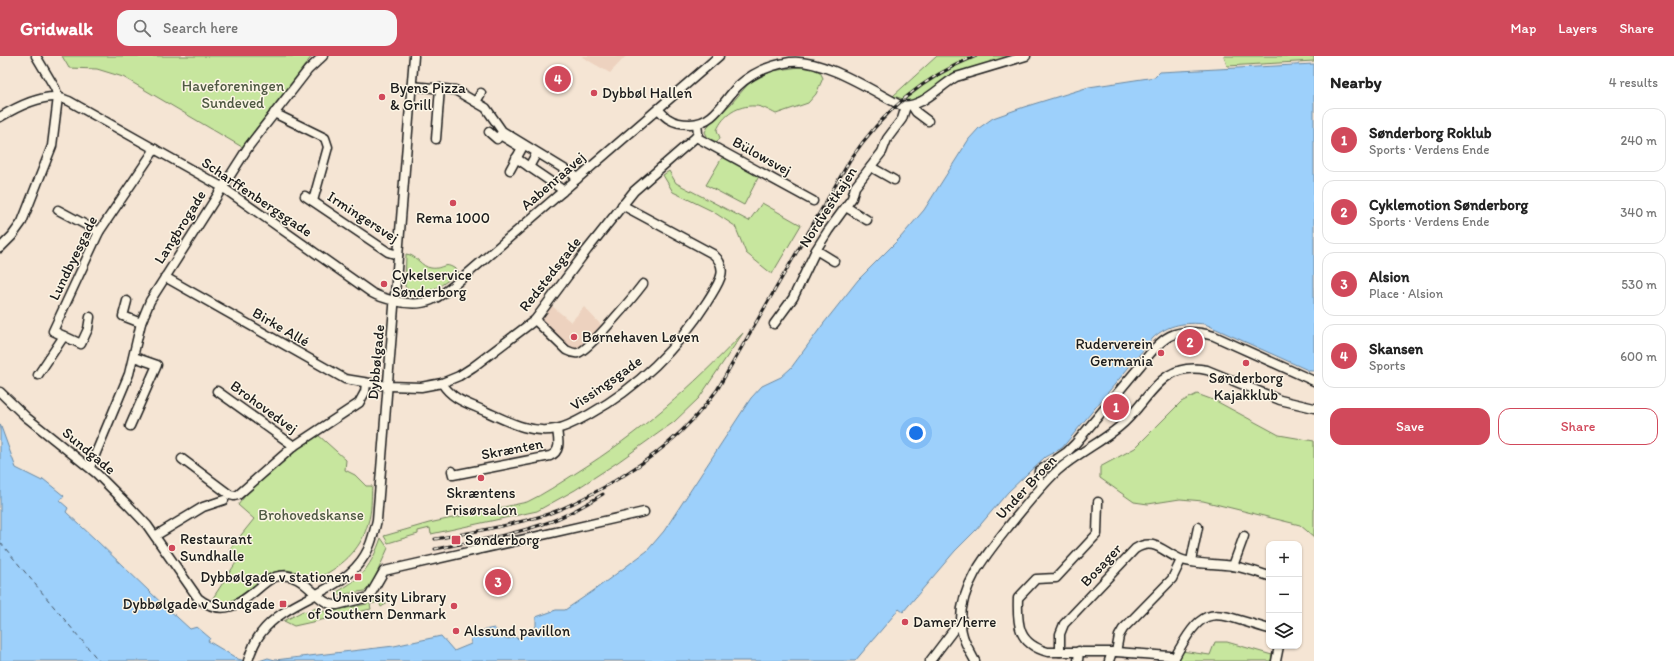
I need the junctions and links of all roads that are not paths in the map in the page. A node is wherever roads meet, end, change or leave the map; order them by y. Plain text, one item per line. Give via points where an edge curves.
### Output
1 (36, 56) edge
2 (322, 56) edge
3 (414, 56) edge
4 (719, 56) edge
5 (1026, 56) edge
6 (412, 86) junction
7 (440, 88) junction
8 (481, 93) dead end
9 (58, 97) junction
10 (476, 102) junction
11 (909, 106) junction
12 (658, 109) junction
13 (274, 112) junction
14 (0, 117) edge
15 (928, 121) dead end
16 (697, 124) junction
17 (489, 132) dead end
18 (696, 137) junction
19 (436, 139) dead end
20 (155, 149) junction
21 (535, 156) dead end
22 (516, 158) junction
23 (529, 167) junction
24 (871, 167) junction
25 (510, 170) dead end
26 (577, 179) junction
27 (894, 180) dead end
28 (222, 187) junction
29 (562, 192) junction
30 (305, 196) dead end
31 (313, 201) junction
32 (813, 202) dead end
33 (622, 205) junction
34 (846, 207) junction
35 (58, 210) dead end
36 (867, 220) dead end
37 (99, 232) junction
38 (0, 248) edge
39 (816, 250) junction
40 (398, 255) junction
41 (834, 261) dead end
42 (165, 277) junction
43 (643, 284) dead end
44 (127, 301) dead end
45 (395, 301) junction
46 (90, 317) dead end
47 (535, 320) junction
48 (141, 323) junction
49 (774, 324) dead end
50 (64, 336) junction
51 (134, 357) junction
52 (38, 375) dead end
53 (1314, 381) edge
54 (442, 383) junction
55 (366, 384) junction
56 (388, 386) junction
57 (217, 390) dead end
58 (0, 392) edge
59 (1314, 408) edge
60 (130, 426) dead end
61 (557, 429) junction
62 (294, 446) junction
63 (182, 459) dead end
64 (90, 467) junction
65 (452, 471) dead end
66 (1042, 486) junction
67 (224, 500) dead end
68 (1098, 502) dead end
69 (644, 512) dead end
70 (1198, 526) dead end
71 (155, 536) junction
72 (1244, 536) dead end
73 (1181, 560) junction
74 (1190, 561) junction
75 (1233, 566) junction
76 (1266, 575) edge
77 (317, 594) junction
78 (961, 625) junction
79 (1266, 628) edge
80 (1278, 649) edge
81 (1079, 651) junction
82 (1060, 652) junction
83 (1114, 652) junction
84 (1141, 657) edge
85 (1174, 660) edge
86 (248, 661) edge
87 (930, 661) edge
88 (975, 661) edge
89 (1078, 661) edge
90 (1109, 661) edge
91 (1276, 661) edge

1 - 9 street
2 - 13 street, Langbrogade
3 - 6 street, Dybbølgade
4 - 12 street, Aabenraavej
5 - 11 street via 956,77 928,98
6 - 7 street
6 - 40 street, Dybbølgade
7 - 10 street via 455,90
7 - 19 street
8 - 10 street
9 - 14 street via 29,103
9 - 20 street, Scharffenbergsgade
9 - 38 street via 52,146 46,162 22,222
10 - 26 street via 486,108 502,131
11 - 15 street
11 - 16 street via 900,105 830,69 811,63 791,62 772,66 753,75 738,87 716,112
11 - 24 street, Nordvestkajen via 902,120 886,139 882,152
12 - 16 street via 669,119 684,124
12 - 26 street, Aabenraavej
13 - 28 street, Langbrogade
13 - 31 street, Irmingersvej via 325,138 327,142 328,147
16 - 18 street
17 - 22 street via 496,139 500,135 522,148
18 - 32 street, Bülowsvej
18 - 33 street, Redstedsgade via 634,191
20 - 28 street, Scharffenbergsgade
20 - 37 street, Lundbyesgade
21 - 23 street
22 - 23 street
22 - 25 street
23 - 29 street
24 - 27 street
24 - 34 street, Nordvestkajen via 855,187
26 - 29 street, Aabenraavej
28 - 42 street, Langbrogade
28 - 45 street, Scharffenbergsgade via 372,293
29 - 45 street, Aabenraavej via 436,299 414,304
30 - 31 street, Irmingersvej
31 - 40 street, Irmingersvej via 388,252
33 - 47 street, Redstedsgade
33 - 61 street, Vissingsgade via 713,254 721,264 721,276 700,314 660,362 601,408
34 - 36 street
34 - 39 street, Nordvestkajen
35 - 37 street
37 - 50 street, Lundbyesgade via 53,331
39 - 41 street
39 - 49 street, Nordvestkajen via 793,298
40 - 45 street, Dybbølgade
42 - 48 street, Langbrogade via 150,301
42 - 55 street, Birke Allé via 334,374
43 - 47 street via 580,353 566,350
44 - 48 street via 123,316
45 - 56 street, Dybbølgade
46 - 50 street via 88,330 81,344
47 - 54 street, Redstedsgade via 473,367
48 - 51 street, Langbrogade
50 - 52 street
51 - 60 street via 157,365
51 - 64 street, Langbrogade
53 - 66 street via 1214,336 1189,332 1168,336 1075,444 1040,472
54 - 56 street, Redstedsgade via 421,387
54 - 61 street, Vissingsgade via 452,396 516,425 543,430
55 - 56 street, Birke Allé
55 - 62 street, Brohovedvej via 359,403
56 - 77 street, Dybbølgade via 374,536 365,556 358,564 341,579
57 - 62 street, Brohovedvej
58 - 64 street, Sundgade via 26,417
59 - 66 street, Under Broen via 1280,400 1207,370 1196,367 1184,368 1164,378 1125,423 1068,462
61 - 65 street, Skrænten via 558,451 555,454 452,475
62 - 63 street, Brohovedvej via 241,493 234,496
64 - 71 street, Sundgade via 143,520
66 - 78 street, Under Broen via 978,567 966,596
67 - 71 street via 203,508
68 - 82 street via 1097,534 1056,578 1036,578 1018,598 1017,616 1021,634 1040,650
69 - 77 street, Sundgade via 384,571 372,594 366,598 333,606
70 - 74 street
71 - 77 street, Sundgade via 198,598 206,604 223,608 232,607 241,603 268,580 281,575 297,579
72 - 75 street
73 - 74 street, Bosager
73 - 82 street, Bosager via 1150,544 1135,549 1064,624 1060,634
73 - 83 street via 1172,579 1123,629
74 - 75 street, Bosager
75 - 76 street, Bosager
77 - 86 street, Dybbølgade via 273,621 256,639
78 - 87 street via 955,628
78 - 88 street, Under Broen via 964,640
79 - 85 street via 1238,619 1210,615 1198,621 1189,632
80 - 91 street
81 - 82 street
81 - 83 street
81 - 89 street
83 - 84 street
83 - 90 street
84 - 85 street via 1170,656

